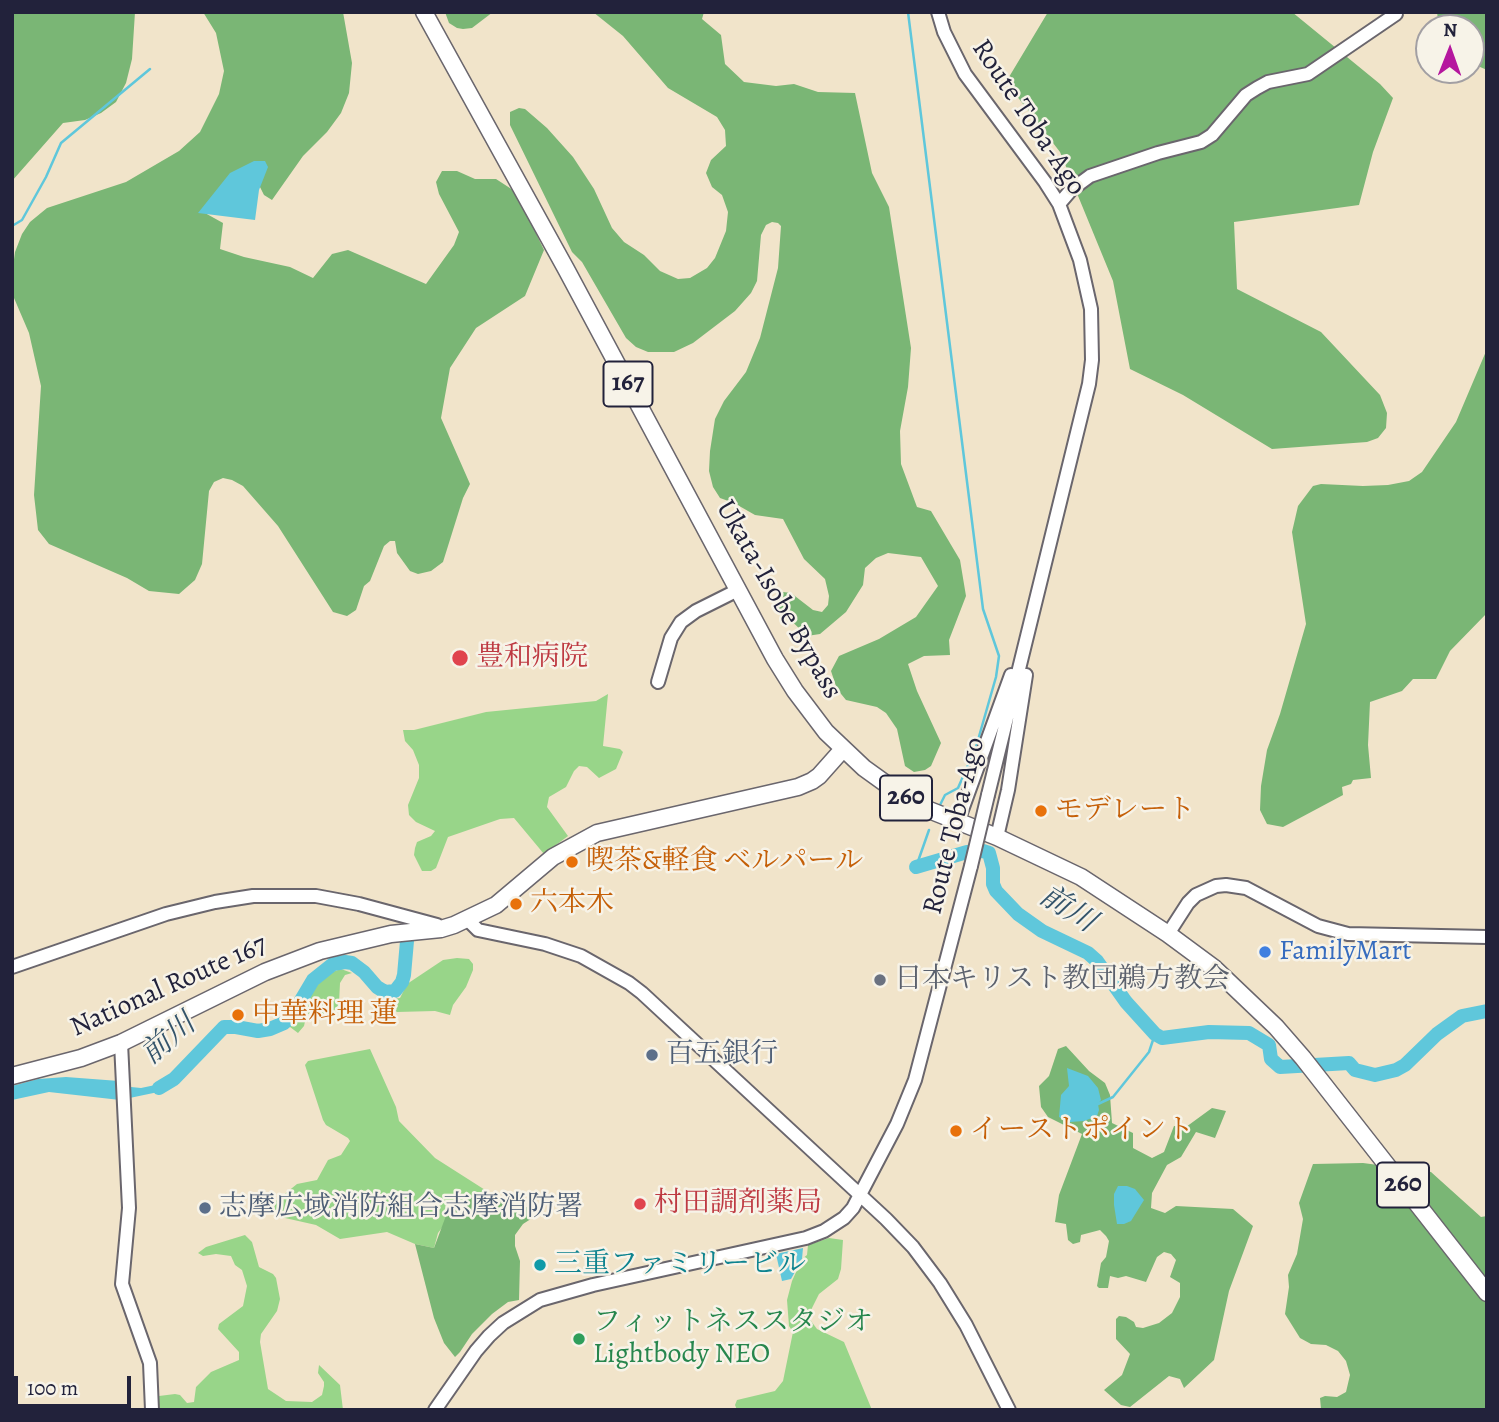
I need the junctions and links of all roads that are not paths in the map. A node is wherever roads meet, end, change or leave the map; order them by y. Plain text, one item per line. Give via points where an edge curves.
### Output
1 (424, 12) edge
2 (938, 12) edge
3 (1396, 14) dead end
4 (1059, 204) junction
5 (738, 590) junction
6 (1034, 612) junction
7 (659, 682) dead end
8 (843, 749) junction
9 (958, 821) junction
10 (997, 837) junction
11 (467, 919) junction
12 (441, 929) junction
13 (1168, 934) junction
14 (1487, 937) edge
15 (12, 967) edge
16 (121, 1043) junction
17 (12, 1076) edge
18 (859, 1195) junction
19 (1487, 1293) edge
20 (152, 1410) edge
21 (435, 1410) edge
22 (1009, 1410) edge

1 - 5 highway, Ukata-Isobe Bypass / 167
2 - 4 main road, Route Toba-Ago via 965,74
3 - 4 main road via 1308,74 1257,88 1201,142 1090,176
4 - 6 main road, Route Toba-Ago via 1080,260 1091,309 1092,360
5 - 7 main road via 681,622 671,638
5 - 8 highway, Ukata-Isobe Bypass / 167 via 795,691
6 - 9 main road
6 - 10 main road via 1009,790
6 - 18 main road, Route Toba-Ago, bridge via 915,1080
8 - 9 highway, Ukata-Isobe Bypass / 260 via 914,804
8 - 11 highway, National Route 167 via 819,776 797,787 597,833 549,860 496,905
9 - 10 highway, Ukata-Isobe Bypass / 260
10 - 13 highway, Ukata-Isobe Bypass / 260 via 1081,877
11 - 12 highway, National Route 167
11 - 18 main road via 478,930 573,953 629,983
12 - 15 main road via 316,896 253,897 166,914
12 - 16 highway, National Route 167 via 391,934 300,957
13 - 14 main road via 1196,895 1226,885 1246,888 1318,926 1348,934
13 - 19 highway, Ukata-Isobe Bypass / 260 via 1214,968 1276,1027
16 - 17 highway, National Route 167
16 - 20 main road via 129,1225 122,1284 150,1363
18 - 21 main road, Route Toba-Ago via 844,1218 806,1238 560,1293 523,1308 476,1351
18 - 22 main road via 913,1247 940,1283

